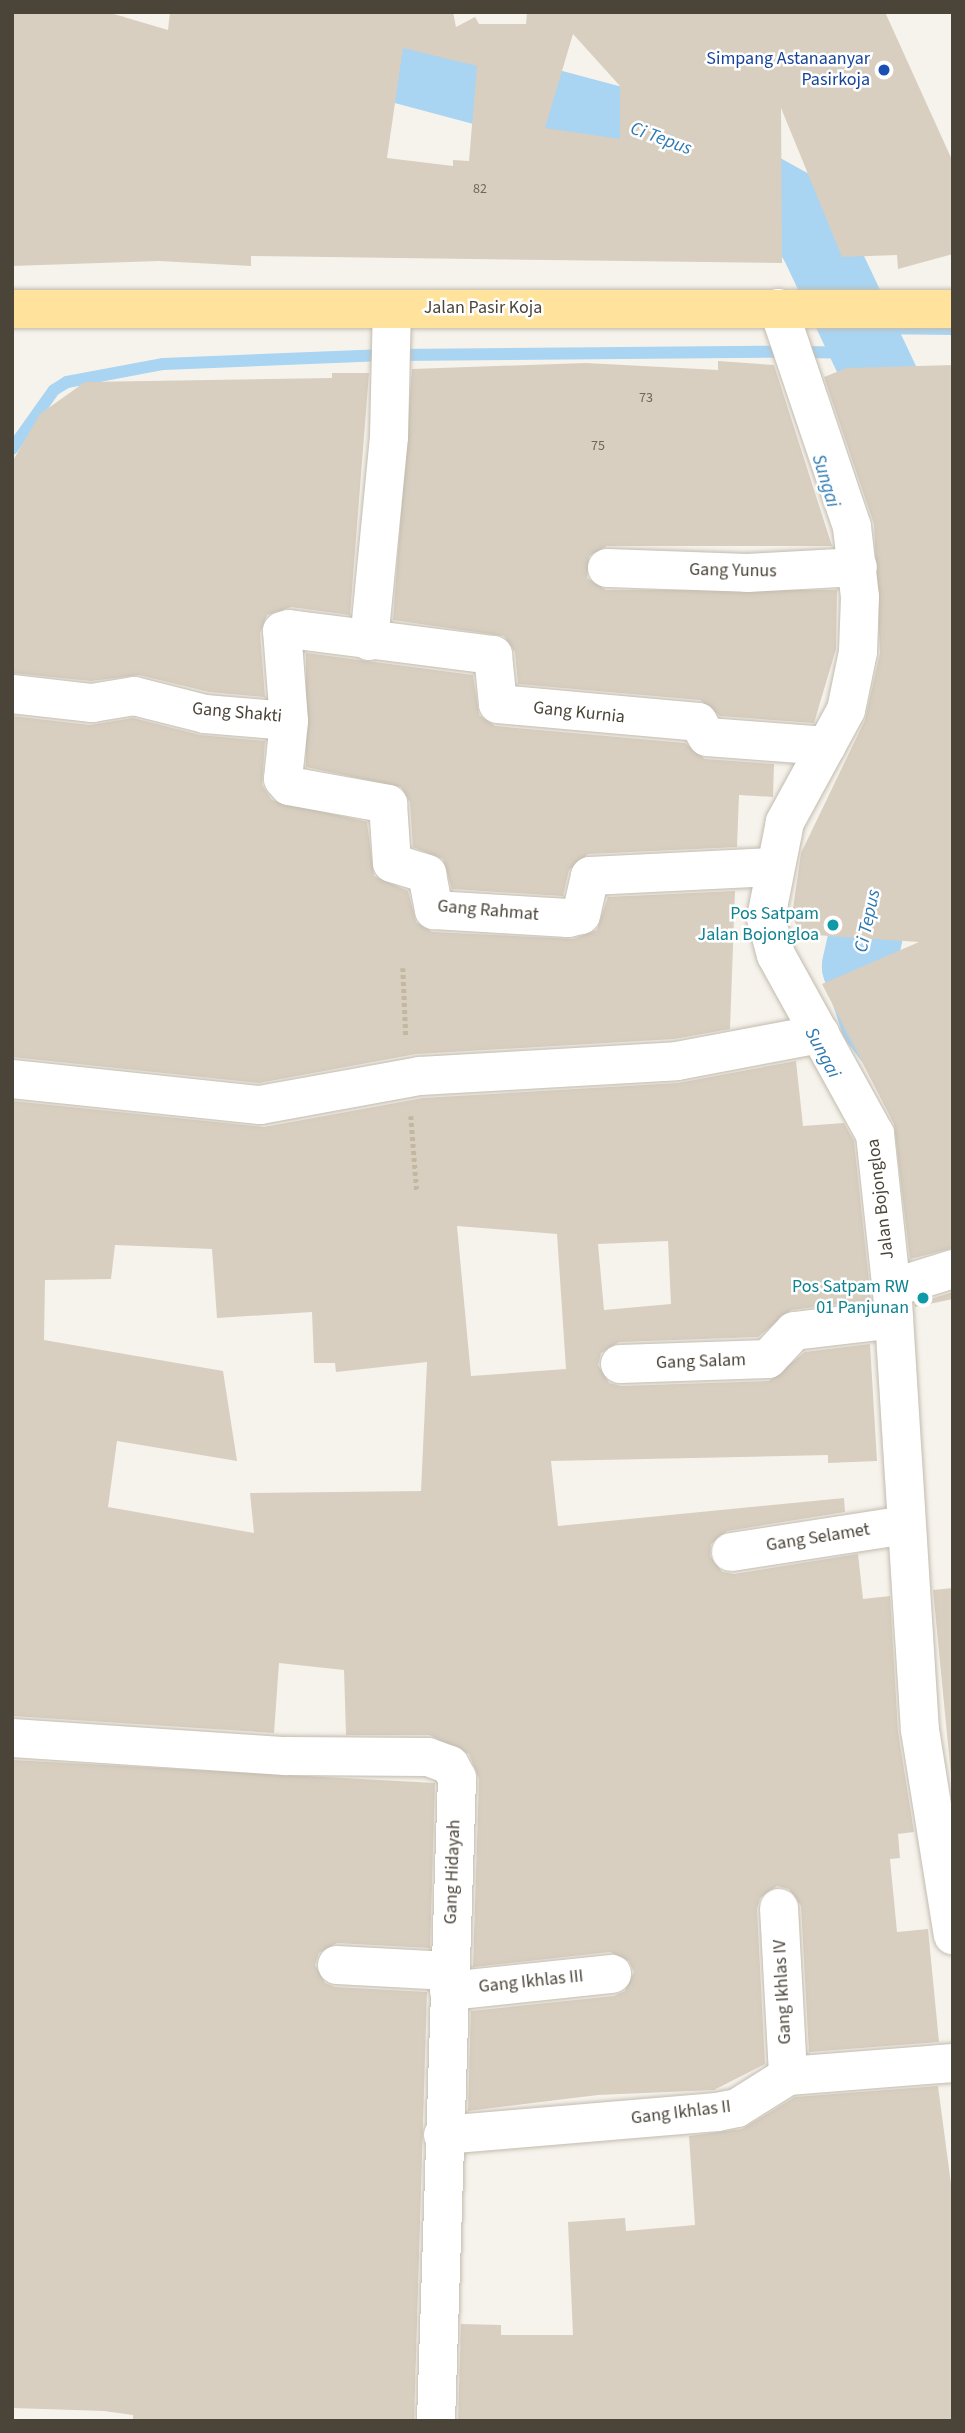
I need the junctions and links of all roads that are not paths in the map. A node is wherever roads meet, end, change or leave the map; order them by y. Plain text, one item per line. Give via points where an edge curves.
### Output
1 (778, 307) junction
2 (12, 309) edge
3 (392, 309) junction
4 (953, 309) edge
5 (607, 568) dead end
6 (850, 568) junction
7 (369, 641) junction
8 (12, 694) edge
9 (289, 721) junction
10 (827, 746) junction
11 (762, 868) junction
12 (820, 1034) junction
13 (12, 1079) edge
14 (953, 1269) edge
15 (893, 1301) junction
16 (620, 1364) dead end
17 (905, 1525) junction
18 (731, 1552) dead end
19 (12, 1738) edge
20 (779, 1908) dead end
21 (953, 1934) edge
22 (337, 1965) dead end
23 (612, 1974) dead end
24 (449, 1981) junction
25 (953, 2063) edge
26 (788, 2076) junction
27 (443, 2135) junction
28 (436, 2421) edge

1 - 3 main road, Jalan Pasir Koja
1 - 4 main road, Jalan Pasir Koja
1 - 6 street, Jalan Bojongloa via 852,527
2 - 3 main road, Jalan Pasir Koja
3 - 7 street via 389,437
5 - 6 street, Gang Yunus
6 - 10 street, Jalan Bojongloa via 858,652 846,710
7 - 9 street, Gang Shakti via 282,631
7 - 10 street, Gang Kurnia via 493,655 498,704 698,722 707,737
8 - 9 street, Gang Shakti via 92,703 134,696 205,714
9 - 11 street, Gang Rahmat via 283,779 289,786 388,804 392,863 427,874 434,910 568,918 581,915 590,876
10 - 11 street, Jalan Bojongloa
11 - 12 street, Jalan Bojongloa via 766,919 775,955
12 - 13 street via 677,1061 419,1076 260,1105
12 - 15 street, Jalan Bojongloa via 875,1134
14 - 15 street, Gang Salam
15 - 16 street, Gang Salam via 794,1331 768,1359
15 - 17 street, Jalan Bojongloa
17 - 18 street, Gang Selamet
17 - 21 street, Jalan Bojongloa via 920,1730
19 - 24 street, Gang Hidayah via 285,1756 428,1757 450,1765 457,1779
20 - 26 street, Gang Ikhlas IV
22 - 24 street, Gang Ikhlas III
23 - 24 street, Gang Ikhlas III
24 - 27 street, Gang Hidayah
25 - 26 street, Gang Ikhlas II
26 - 27 street, Gang Ikhlas II via 737,2108 717,2112
27 - 28 street, Gang Hidayah

